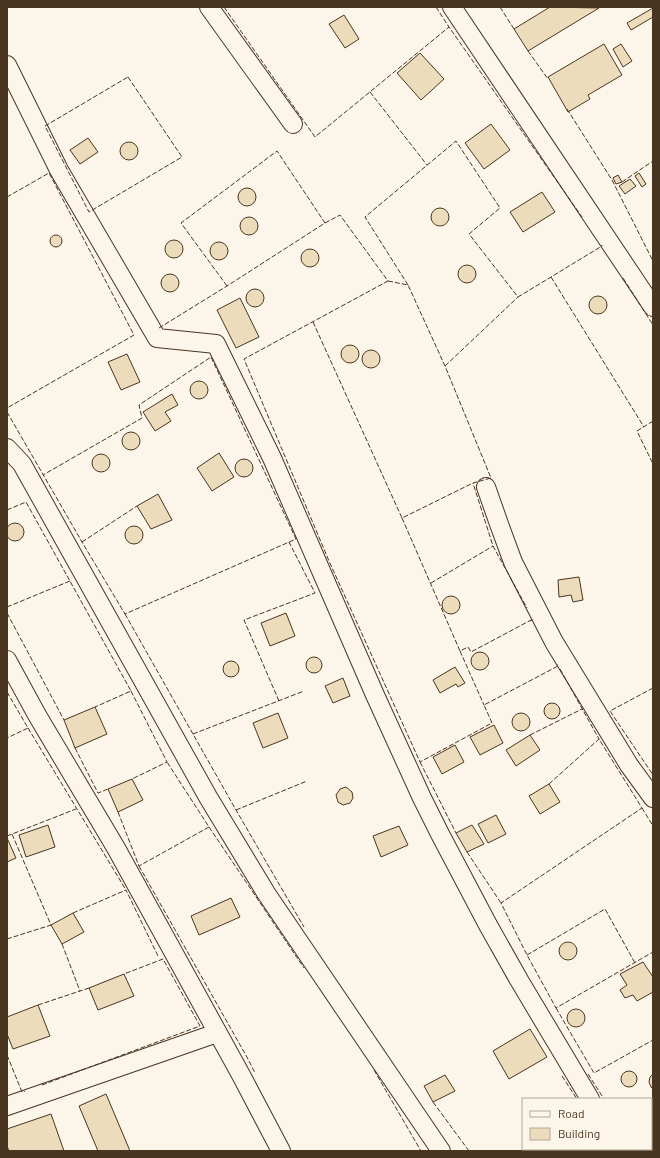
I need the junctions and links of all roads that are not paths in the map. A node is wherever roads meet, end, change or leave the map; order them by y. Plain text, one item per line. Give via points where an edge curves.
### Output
1 (209, 7) edge
2 (452, 7) edge
3 (7, 65) edge
4 (293, 124) dead end
5 (653, 307) edge
6 (7, 448) edge
7 (486, 487) dead end
8 (7, 660) edge
9 (653, 798) edge
10 (217, 1034) junction
11 (589, 1098) edge
12 (7, 1106) edge
13 (281, 1151) edge
14 (441, 1151) edge

1 - 4 street
2 - 5 street
3 - 11 street via 59,170 157,338 216,344 272,458 422,798 488,925
6 - 14 street via 22,464 208,797 266,893
7 - 9 street via 513,562 554,642 628,765
8 - 10 street via 116,848
10 - 12 street
10 - 13 street

